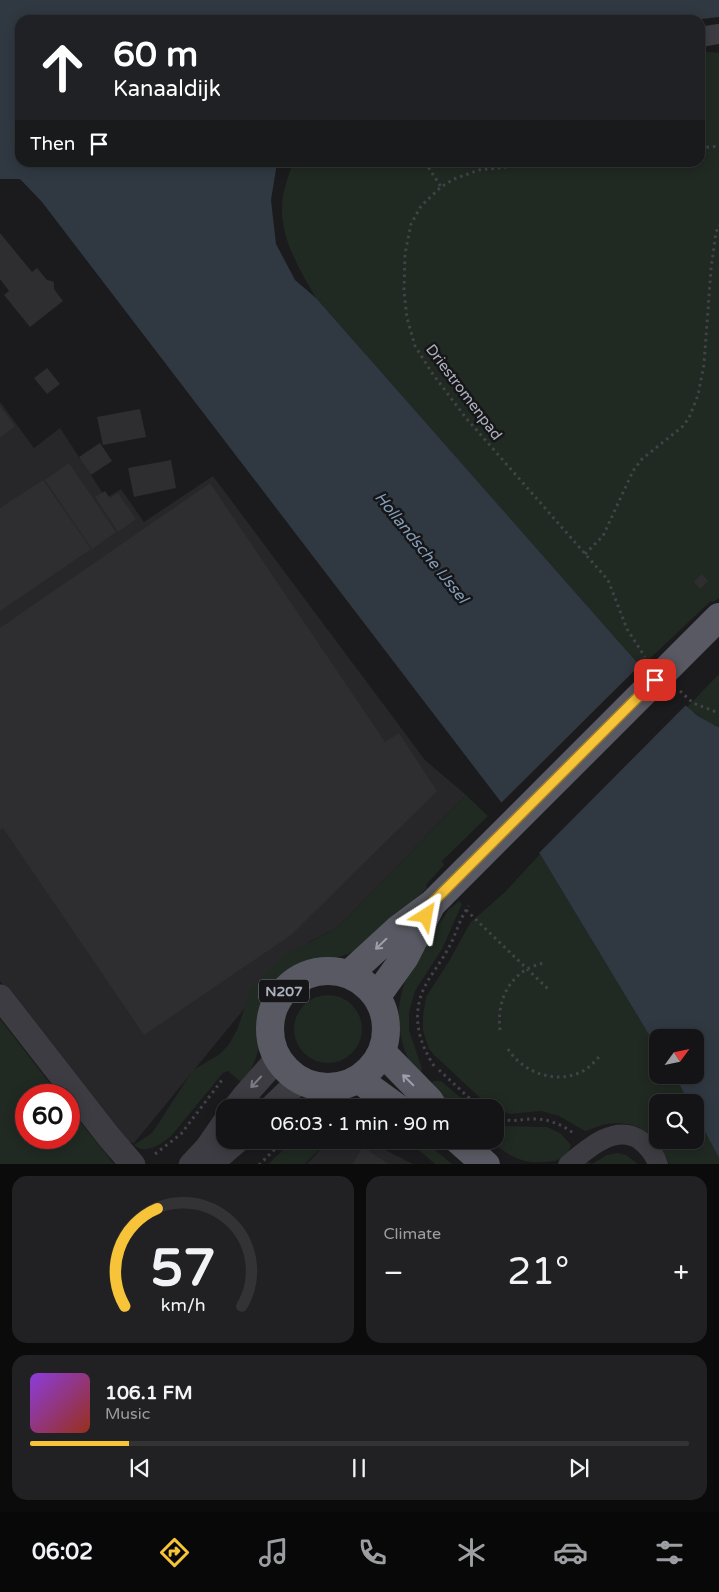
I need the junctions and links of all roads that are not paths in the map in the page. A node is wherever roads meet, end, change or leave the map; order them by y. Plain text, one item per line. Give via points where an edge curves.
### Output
1 (719, 34) edge
2 (705, 36) edge
3 (713, 623) edge
4 (433, 902) junction
5 (350, 974) junction
6 (377, 996) junction
7 (0, 997) edge
8 (382, 1052) junction
9 (278, 1058) junction
10 (358, 1079) junction
11 (300, 1080) junction
12 (242, 1099) edge
13 (280, 1099) edge
14 (386, 1099) edge
15 (428, 1099) edge
16 (216, 1135) edge
17 (227, 1149) edge
18 (468, 1149) edge
19 (132, 1164) edge
20 (191, 1164) edge
21 (209, 1164) edge
22 (486, 1164) edge
23 (568, 1164) edge
24 (658, 1164) edge

1 - 2 street
3 - 4 main road
4 -> 5 main road via 398,929
4 - 6 main road via 405,957
5 - 6 main road, N207
5 - 9 main road, N207 via 331,970 312,973 287,987 276,1003 270,1021 271,1040
6 - 8 main road, N207 via 386,1024
7 - 19 street
8 - 10 main road, N207
15 -> 8 main road
9 - 11 main road, N207
9 -> 12 street
10 - 11 main road, N207 via 333,1087 316,1086
10 - 14 main road
11 - 13 street
16 - 20 street
17 - 21 street
18 - 22 main road
23 - 24 street via 590,1147 614,1135 636,1138 653,1153

